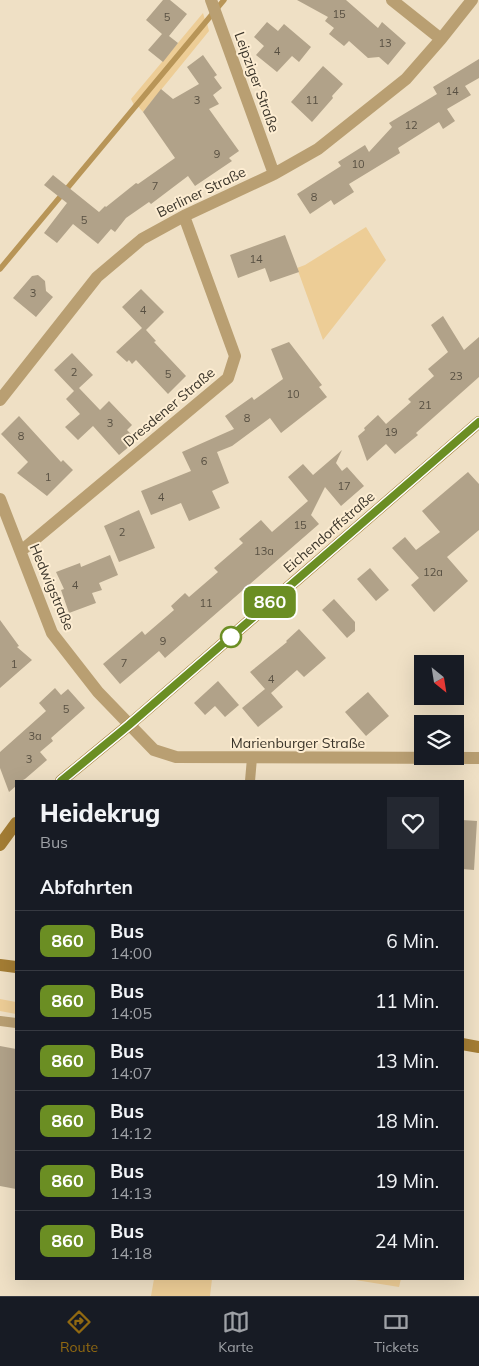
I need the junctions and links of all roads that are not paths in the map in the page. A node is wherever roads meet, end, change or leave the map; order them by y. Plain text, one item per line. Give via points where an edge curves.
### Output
1 (211, 0) edge
2 (392, 0) edge
3 (472, 0) edge
4 (441, 39) junction
5 (274, 174) junction
6 (184, 216) junction
7 (0, 400) edge
8 (479, 422) edge
9 (0, 499) edge
10 (21, 551) junction
11 (129, 725) junction
12 (252, 758) junction
13 (479, 758) edge
14 (62, 780) edge
15 (250, 780) edge
16 (15, 824) edge
17 (0, 845) edge
18 (0, 965) edge
19 (15, 967) edge
20 (0, 1020) edge
21 (15, 1023) edge
22 (464, 1044) edge
23 (479, 1047) edge

1 - 5 street, Leipziger Straße
2 - 4 street
3 - 4 street, Berliner Straße
4 - 5 street, Berliner Straße via 406,79 318,149
5 - 6 street, Berliner Straße
6 - 7 street, Berliner Straße via 142,239 97,277
6 - 10 street, Dresdener Straße via 235,356 228,378
8 - 11 street, Eichendorffstraße
9 - 10 street, Hedwigstraße
10 - 11 street, Hedwigstraße via 52,633 98,692
11 - 12 street, Marienburger Straße via 154,750 176,757
11 - 14 street, Eichendorffstraße
12 - 13 street, Marienburger Straße
12 - 15 lane
16 - 17 street
18 - 19 street
20 - 21 lane
22 - 23 street

